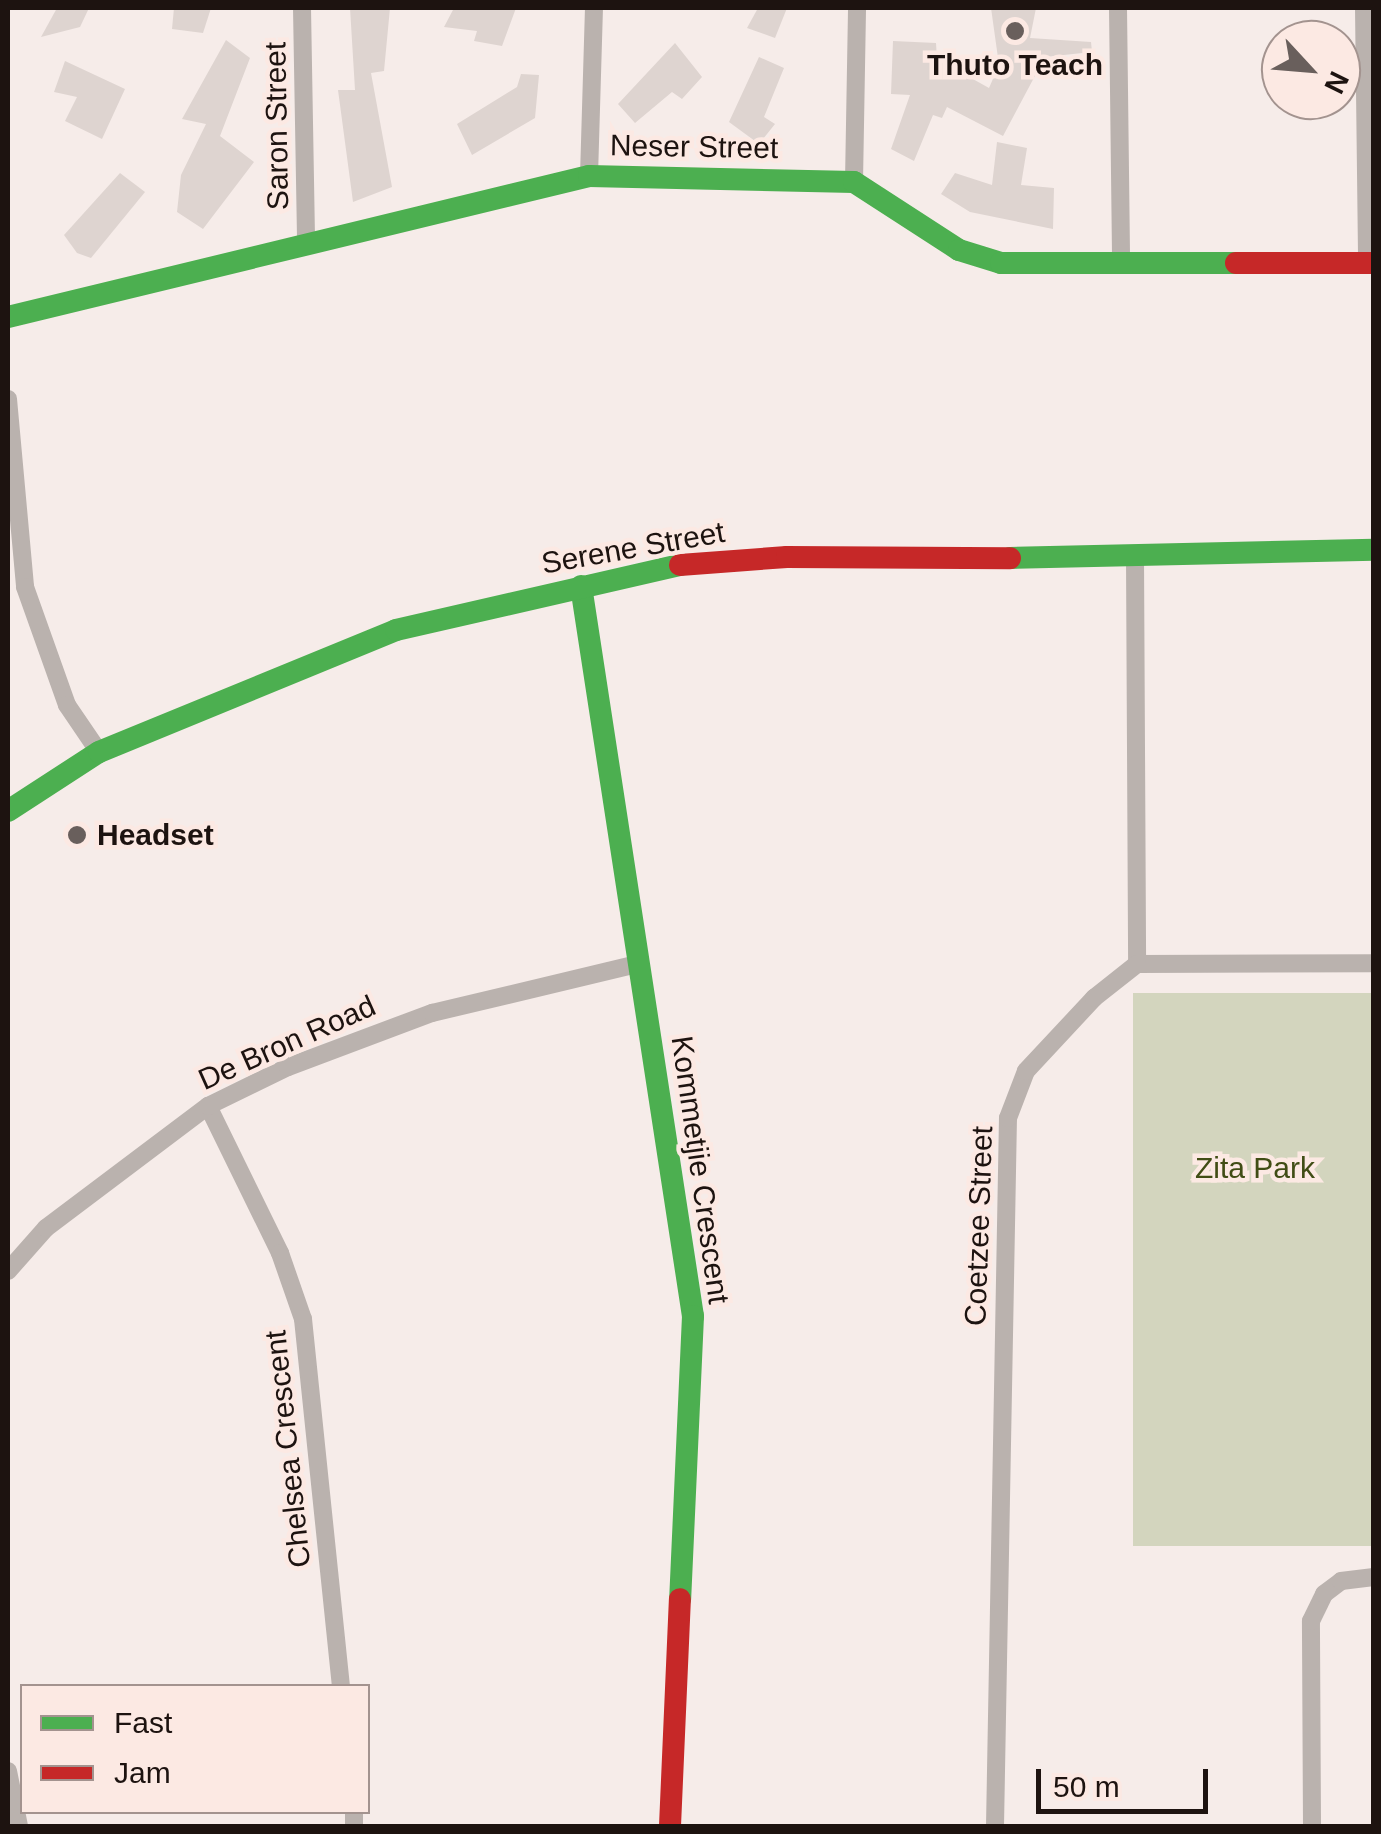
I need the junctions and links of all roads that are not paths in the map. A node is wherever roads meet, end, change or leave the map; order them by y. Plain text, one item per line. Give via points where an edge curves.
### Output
1 (302, 8) edge
2 (594, 8) edge
3 (857, 8) edge
4 (1118, 8) edge
5 (1364, 8) edge
6 (588, 176) junction
7 (854, 182) junction
8 (306, 243) junction
9 (1370, 263) edge
10 (1121, 264) junction
11 (8, 317) edge
12 (8, 400) edge
13 (1374, 550) edge
14 (1135, 558) junction
15 (581, 586) junction
16 (99, 752) junction
17 (8, 811) edge
18 (638, 964) junction
19 (1138, 964) junction
20 (1374, 964) edge
21 (208, 1106) junction
22 (8, 1271) edge
23 (1364, 1577) edge
24 (342, 1684) edge
25 (8, 1771) edge
26 (19, 1826) edge
27 (670, 1826) edge
28 (995, 1826) edge
29 (1312, 1826) edge

1 - 8 street, Saron Street
2 - 6 street
3 - 7 street
4 - 10 street
5 - 9 street
6 - 7 street, Neser Street
6 - 8 street, Neser Street
7 - 10 street via 960,250 987,260
8 - 11 street, Neser Street
9 - 10 street
12 - 16 street via 25,587 67,705
13 - 14 street, Serene Street
14 - 15 street, Serene Street via 737,559
14 - 19 street
15 - 16 street, Serene Street via 396,630
15 - 18 street, Kommetjie Crescent
16 - 17 street, Serene Street
18 - 21 street, De Bron Road via 385,1028
18 - 27 street, Kommetjie Crescent via 693,1316
19 - 20 street
19 - 28 street, Coetzee Street via 1094,998 1026,1071 1008,1118
21 - 22 street, De Bron Road via 46,1228
21 - 24 street, Chelsea Crescent via 280,1253 304,1319
23 - 29 street via 1324,1594 1311,1621
25 - 26 street

